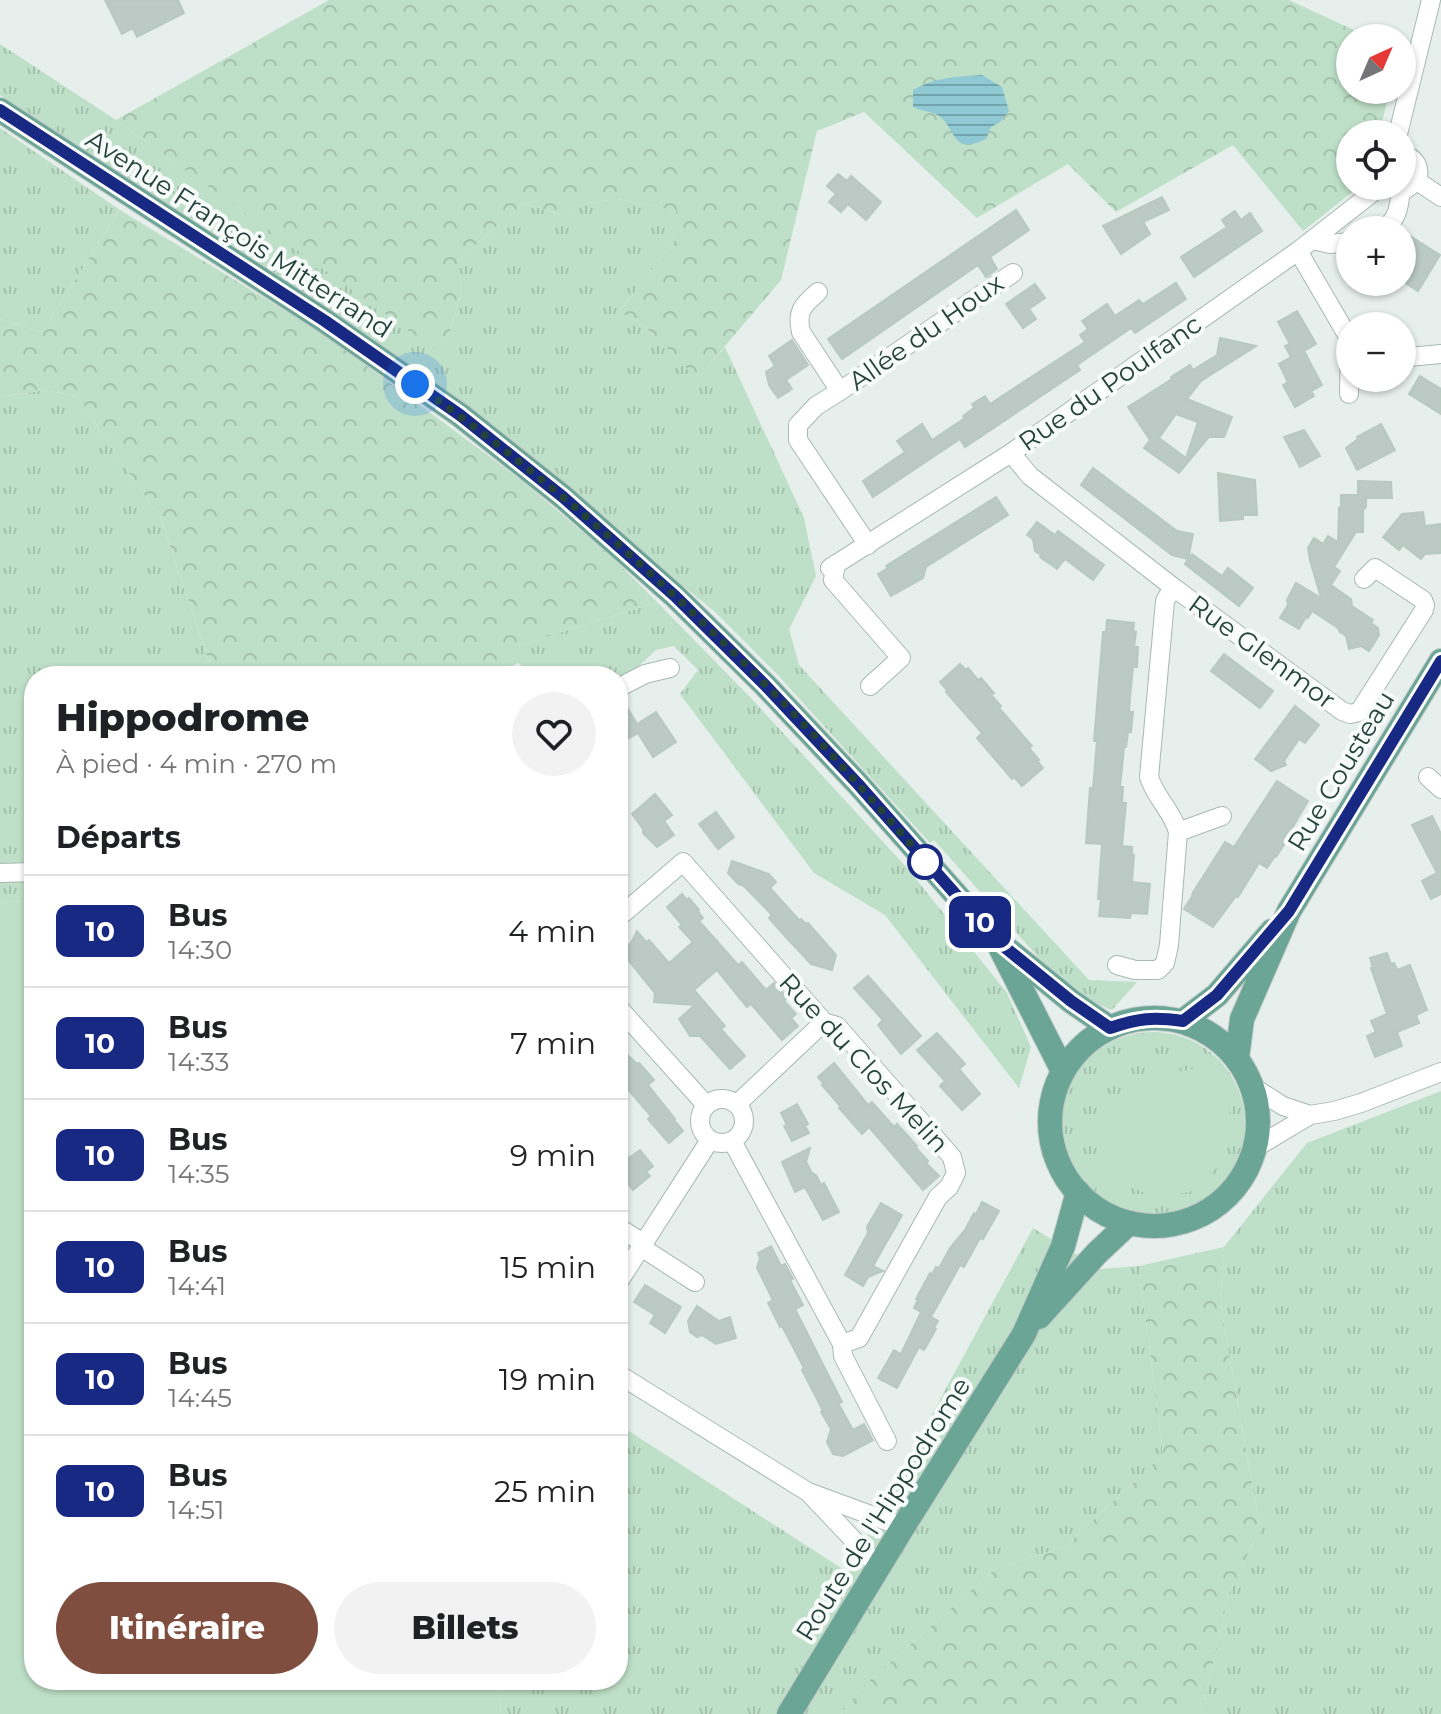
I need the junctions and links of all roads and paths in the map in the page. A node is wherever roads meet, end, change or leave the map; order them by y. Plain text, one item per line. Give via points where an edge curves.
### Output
1 (1431, 0) edge
2 (0, 110) edge
3 (1401, 120) edge
4 (1416, 190) edge
5 (1441, 197) edge
6 (1363, 200) edge
7 (1336, 243) edge
8 (1305, 245) junction
9 (1013, 273) dead end
10 (818, 292) dead end
11 (1337, 312) edge
12 (1441, 354) edge
13 (1416, 356) edge
14 (840, 391) junction
15 (1011, 453) junction
16 (868, 545) junction
17 (1364, 579) dead end
18 (1173, 587) junction
19 (1441, 661) edge
20 (670, 668) dead end
21 (628, 683) edge
22 (870, 686) dead end
23 (1222, 816) dead end
24 (1178, 832) junction
25 (24, 872) edge
26 (0, 873) edge
27 (628, 909) edge
28 (1289, 911) junction
29 (996, 940) junction
30 (1117, 965) dead end
31 (628, 1018) edge
32 (1183, 1021) junction
33 (824, 1022) junction
34 (1110, 1028) junction
35 (1237, 1058) junction
36 (1063, 1071) junction
37 (1441, 1072) edge
38 (1253, 1087) junction
39 (737, 1104) junction
40 (706, 1105) junction
41 (1310, 1115) junction
42 (710, 1140) junction
43 (732, 1141) junction
44 (1255, 1148) junction
45 (1078, 1192) junction
46 (1129, 1223) junction
47 (628, 1234) edge
48 (642, 1245) junction
49 (628, 1267) edge
50 (695, 1282) dead end
51 (1024, 1334) junction
52 (842, 1344) junction
53 (628, 1380) edge
54 (887, 1441) dead end
55 (808, 1492) junction
56 (903, 1527) junction
57 (879, 1567) junction
58 (789, 1714) edge

1 - 3 street
2 - 29 main road, Avenue François Mitterrand via 325,321 460,415 563,497 765,685
4 - 5 street
6 - 8 street, Rue du Poulfanc
7 - 8 street
8 - 11 street
8 - 15 street, Rue du Poulfanc
9 - 14 street, Allée du Houx
10 - 14 street, Allée du Houx via 802,307 798,321
12 - 13 street
14 - 16 street, Allée du Houx via 805,415 798,425 798,440
15 - 16 street, Rue du Poulfanc
15 - 18 street, Rue Glenmor via 1030,476
16 - 22 street, Rue du Poulfanc via 833,566 833,580 901,658
17 - 18 street, Rue Glenmor via 1375,568 1425,605 1359,712 1350,714
18 - 24 street via 1165,601 1149,777
19 - 28 main road, Rue Cousteau
20 - 21 street
23 - 24 street
24 - 30 street via 1165,963 1158,970
25 - 26 street
27 - 33 street, Rue du Clos Melin via 683,862
28 - 32 main road, Rue Cousteau via 1217,995
28 - 35 main road, Rue Cousteau via 1242,1019
29 - 34 main road, Avenue François Mitterrand
29 - 36 main road, Avenue François Mitterrand
31 - 40 street
32 - 34 main road via 1156,1017
32 - 35 main road via 1204,1030
33 - 39 street
33 - 52 street, Rue du Clos Melin via 837,1026 952,1157 956,1173 859,1338
34 - 36 main road via 1083,1046
35 - 38 main road
36 - 45 main road via 1052,1101 1051,1134 1060,1165
37 - 41 street via 1361,1103
38 - 41 street
38 - 44 main road via 1258,1107
39 - 40 street via 722,1098
39 - 43 street via 743,1128
40 - 42 street via 700,1120
41 - 44 street
42 - 43 street
42 - 48 street
43 - 52 street
44 - 46 main road via 1242,1178 1220,1203 1192,1219 1160,1226
45 - 46 main road via 1101,1211
45 - 51 main road, Route de l'Hippodrome via 1063,1246
46 - 51 main road, Route de l'Hippodrome
47 - 48 street
48 - 49 street
48 - 50 street
51 - 56 main road, Route de l'Hippodrome
52 - 54 street via 843,1356
53 - 55 street
55 - 56 street
55 - 57 street
56 - 57 main road, Route de l'Hippodrome
57 - 58 main road, Route de l'Hippodrome

